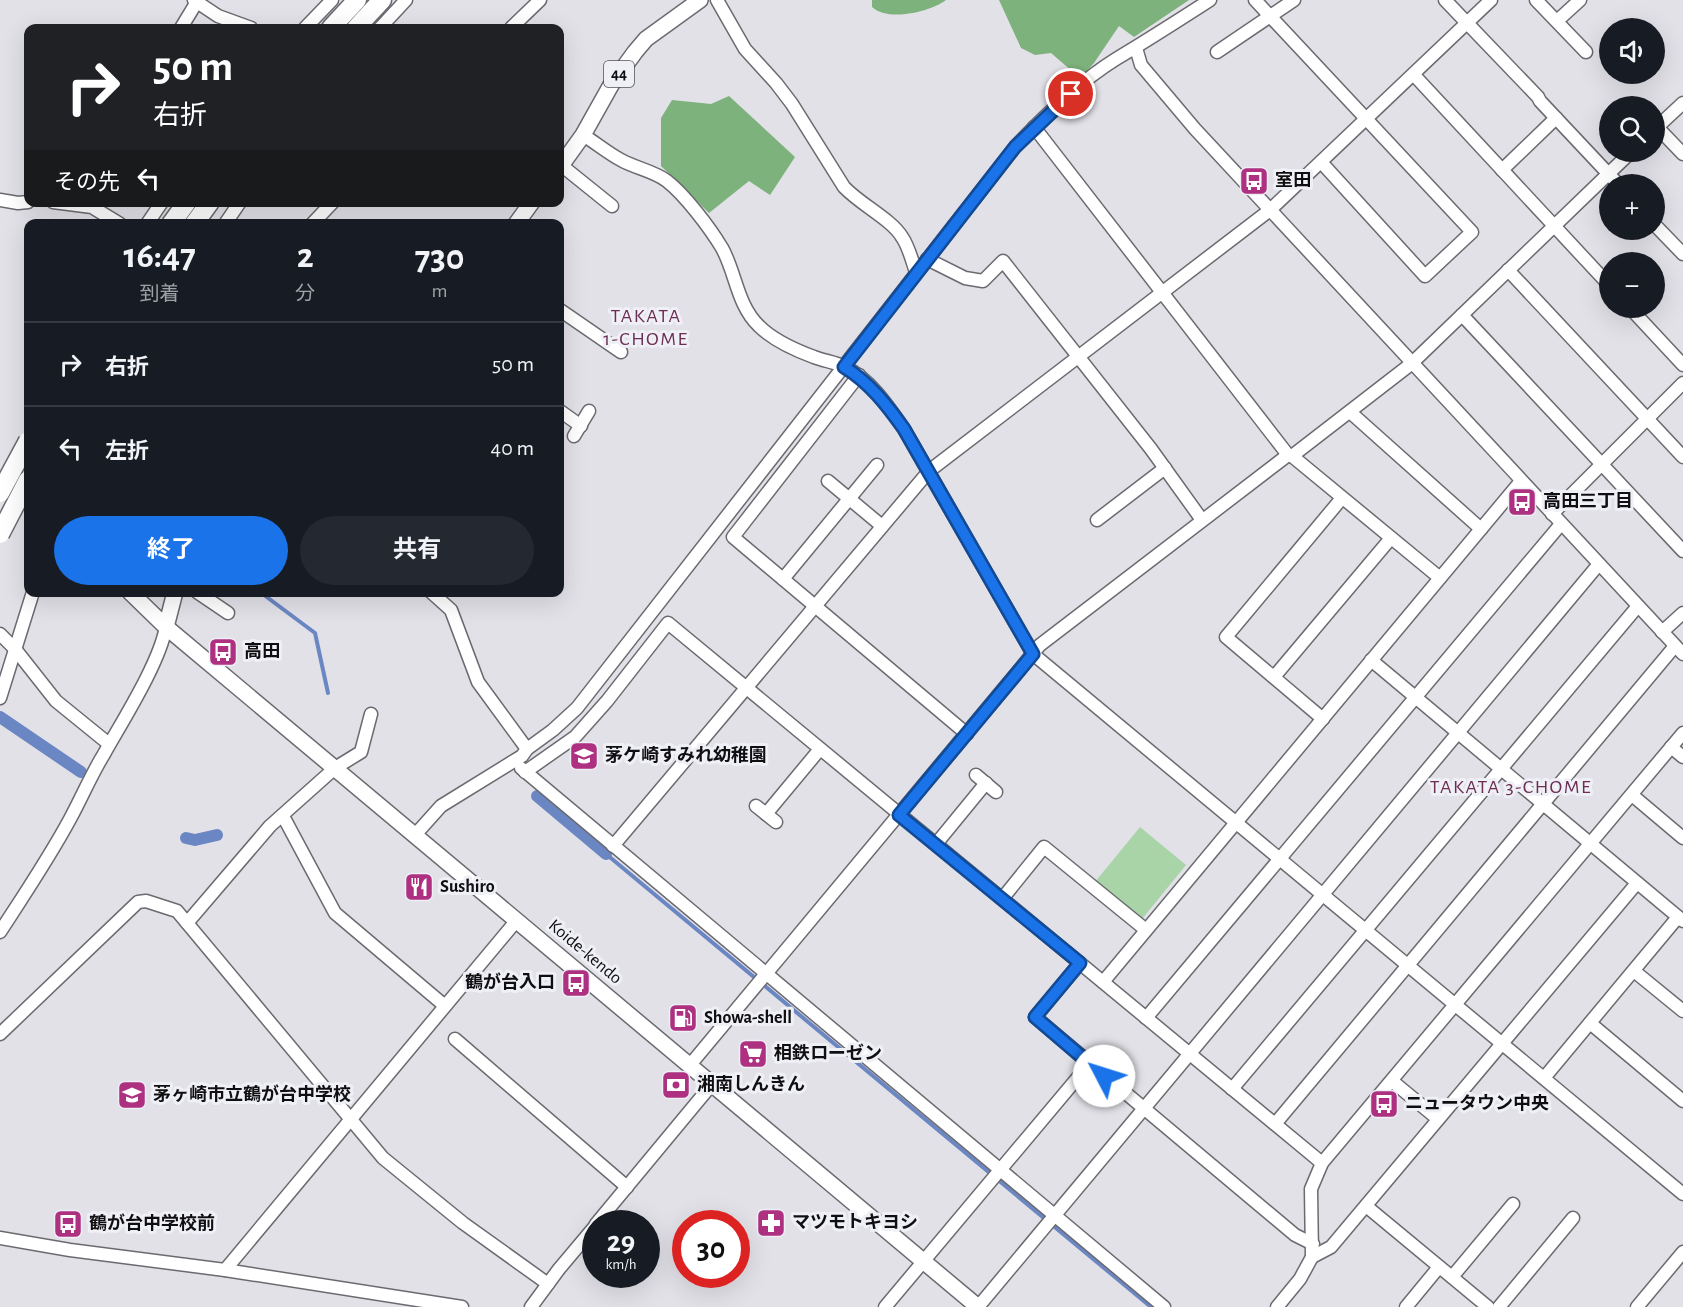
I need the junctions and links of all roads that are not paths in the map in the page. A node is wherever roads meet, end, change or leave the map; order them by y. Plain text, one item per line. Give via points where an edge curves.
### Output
1 (332, 0) edge
2 (357, 0) edge
3 (382, 0) edge
4 (406, 0) edge
5 (540, 0) edge
6 (700, 0) edge
7 (717, 0) edge
8 (1210, 0) edge
9 (1255, 0) edge
10 (1294, 0) edge
11 (1445, 0) edge
12 (1491, 0) edge
13 (1536, 0) edge
14 (1580, 0) edge
15 (196, 1) edge
16 (1270, 16) junction
17 (1557, 21) junction
18 (1467, 22) junction
19 (183, 24) edge
20 (239, 24) edge
21 (309, 24) edge
22 (335, 24) edge
23 (360, 24) edge
24 (384, 24) edge
25 (515, 24) edge
26 (1136, 48) junction
27 (1217, 52) dead end
28 (1586, 52) dead end
29 (1414, 75) junction
30 (1683, 103) edge
31 (1556, 118) junction
32 (1367, 119) junction
33 (1665, 120) edge
34 (1034, 127) junction
35 (583, 135) junction
36 (1665, 137) edge
37 (1683, 154) edge
38 (564, 161) edge
39 (1321, 162) junction
40 (1620, 162) edge
41 (564, 169) edge
42 (1502, 170) junction
43 (1608, 173) junction
44 (0, 200) edge
45 (24, 202) edge
46 (612, 206) dead end
47 (96, 207) edge
48 (328, 207) edge
49 (1270, 210) junction
50 (113, 219) edge
51 (317, 219) edge
52 (1553, 226) junction
53 (1665, 235) edge
54 (1683, 254) edge
55 (927, 259) junction
56 (1508, 270) junction
57 (916, 272) junction
58 (1599, 274) edge
59 (1163, 293) junction
60 (564, 313) edge
61 (1462, 315) junction
62 (1639, 318) edge
63 (621, 352) dead end
64 (1079, 358) junction
65 (1411, 364) junction
66 (1683, 364) edge
67 (844, 367) junction
68 (859, 375) junction
69 (1683, 382) edge
70 (589, 411) dead end
71 (1350, 412) junction
72 (564, 416) edge
73 (1647, 419) junction
74 (1290, 455) junction
75 (1683, 458) edge
76 (24, 460) edge
77 (1602, 464) junction
78 (877, 465) dead end
79 (24, 466) edge
80 (1165, 468) junction
81 (0, 470) edge
82 (929, 471) junction
83 (828, 481) dead end
84 (1521, 481) junction
85 (18, 488) edge
86 (1342, 498) junction
87 (849, 499) junction
88 (0, 504) edge
89 (1556, 519) junction
90 (1097, 520) dead end
91 (1202, 520) junction
92 (0, 525) edge
93 (882, 526) junction
94 (1481, 529) junction
95 (0, 534) edge
96 (1391, 538) junction
97 (1683, 551) edge
98 (1599, 564) junction
99 (1440, 578) junction
100 (783, 579) junction
101 (31, 597) edge
102 (135, 597) edge
103 (174, 597) edge
104 (204, 597) edge
105 (437, 597) edge
106 (815, 606) junction
107 (1638, 606) junction
108 (228, 613) dead end
109 (1683, 613) edge
110 (166, 627) junction
111 (1662, 632) junction
112 (0, 634) edge
113 (15, 649) junction
114 (1679, 650) edge
115 (1033, 654) junction
116 (1371, 660) junction
117 (1274, 677) junction
118 (746, 687) junction
119 (1415, 697) junction
120 (0, 698) edge
121 (371, 714) dead end
122 (1323, 718) junction
123 (1458, 733) junction
124 (1683, 733) edge
125 (967, 734) junction
126 (109, 744) junction
127 (1671, 747) junction
128 (526, 749) junction
129 (820, 749) junction
130 (1683, 757) edge
131 (513, 761) junction
132 (335, 768) junction
133 (1501, 769) junction
134 (525, 772) junction
135 (976, 775) dead end
136 (986, 783) junction
137 (996, 792) dead end
138 (1632, 795) junction
139 (1543, 804) junction
140 (766, 814) dead end
141 (899, 815) junction
142 (283, 816) junction
143 (1236, 822) junction
144 (415, 835) junction
145 (1683, 838) edge
146 (936, 844) junction
147 (1590, 844) junction
148 (613, 846) junction
149 (1280, 859) junction
150 (1637, 882) junction
151 (1323, 894) junction
152 (1002, 898) junction
153 (1681, 919) edge
154 (517, 920) junction
155 (187, 923) junction
156 (1146, 930) junction
157 (1365, 930) junction
158 (0, 932) edge
159 (1080, 963) junction
160 (1408, 965) junction
161 (1634, 971) junction
162 (763, 978) junction
163 (1103, 982) junction
164 (1455, 1005) junction
165 (445, 1006) junction
166 (1683, 1011) edge
167 (1146, 1018) junction
168 (1590, 1023) junction
169 (0, 1034) edge
170 (455, 1039) dead end
171 (1502, 1043) junction
172 (1189, 1053) junction
173 (1090, 1064) junction
174 (690, 1065) junction
175 (1544, 1078) junction
176 (1392, 1081) junction
177 (713, 1083) junction
178 (1232, 1089) junction
179 (1683, 1101) edge
180 (1143, 1108) junction
181 (351, 1119) junction
182 (1438, 1119) junction
183 (1275, 1124) junction
184 (1322, 1163) junction
185 (996, 1173) junction
186 (627, 1187) junction
187 (1683, 1194) edge
188 (1514, 1204) dead end
189 (1366, 1206) junction
190 (608, 1210) edge
191 (1573, 1218) dead end
192 (1051, 1219) junction
193 (0, 1238) edge
194 (582, 1242) edge
195 (1313, 1251) junction
196 (1683, 1252) edge
197 (924, 1261) junction
198 (1439, 1267) junction
199 (225, 1270) junction
200 (1452, 1277) junction
201 (548, 1284) junction
202 (462, 1307) edge
203 (531, 1307) edge
204 (885, 1307) edge
205 (978, 1307) edge
206 (1164, 1307) edge
207 (1277, 1307) edge
208 (1406, 1307) edge
209 (1488, 1307) edge
210 (1499, 1307) edge
211 (1637, 1307) edge

1 - 21 street
2 - 22 highway
3 - 23 highway
4 - 24 street
5 - 25 street
6 - 35 main road, 44 via 646,39 611,85
7 - 57 street via 745,49 792,104 844,187 902,235
8 - 26 street
9 - 16 street
10 - 16 street
11 - 18 street
12 - 18 street
13 - 17 street
14 - 17 street
15 - 19 street
15 - 20 street
16 - 27 street
16 - 32 street
17 - 28 street
18 - 29 street
18 - 31 street
26 - 34 street via 1071,94
26 - 49 street via 1141,65 1172,104
29 - 32 street
29 - 42 street
30 - 33 street
31 - 42 street
31 - 43 street
32 - 39 street
32 - 39 street via 1472,232 1425,276
34 - 55 street
34 - 59 street
35 - 38 main road, 44
35 - 67 street via 622,161 667,181 682,196 723,250 737,289 758,326 813,357
36 - 37 street
39 - 49 street
40 - 43 street
41 - 46 street
42 - 52 street
43 - 52 street
44 - 45 street
47 - 50 street
48 - 51 street
49 - 59 street
49 - 65 street
52 - 56 street
52 - 58 street
53 - 54 street
55 - 57 street
55 - 64 street via 965,278 983,281 1003,261
56 - 61 street
56 - 73 street
57 - 67 street
59 - 64 street
59 - 74 street
60 - 63 street
61 - 65 street
61 - 77 street
62 - 66 street
64 - 80 street
64 - 82 street
65 - 71 street
65 - 84 street
67 - 68 street
67 - 128 street via 577,708
68 - 82 street via 891,410
68 - 100 street via 733,537
69 - 73 street
70 - 72 street via 577,431
71 - 74 street
71 - 94 street
73 - 75 street
73 - 77 street
74 - 86 street
74 - 91 street
76 - 85 highway, bridge
77 - 89 street
77 - 97 street
78 - 87 street
79 - 85 street
80 - 90 street
80 - 91 street
81 - 85 main road
82 - 93 street
82 - 115 street
83 - 87 street
84 - 89 street
84 - 94 street
85 - 88 main road
85 - 92 main road
85 - 95 highway, bridge
86 - 96 street
86 - 117 street via 1226,637
87 - 93 street
87 - 100 street
89 - 98 street
89 - 119 street
91 - 115 street
93 - 106 street
94 - 99 street
96 - 99 street
96 - 117 street
98 - 107 street
98 - 123 street
99 - 116 street
100 - 106 street
101 - 113 street
102 - 110 main road, Koide-kendo
103 - 110 main road
104 - 108 street
105 - 128 street via 451,610 478,682
106 - 118 street
106 - 125 street
107 - 111 street
107 - 133 street
109 - 111 street
110 - 126 street via 152,663
110 - 132 main road, Koide-kendo
111 - 114 street
112 - 113 street
113 - 120 street
113 - 126 street via 56,701
114 - 139 street
115 - 125 street
115 - 143 street
116 - 119 street
116 - 122 street
117 - 122 street
118 - 129 street
118 - 134 street via 668,623 575,738
118 - 148 street
119 - 123 street
119 - 149 street
121 - 132 street via 361,752
122 - 143 street
123 - 133 street
123 - 151 street
124 - 127 street
125 - 141 street
126 - 158 street via 69,821
127 - 130 street
127 - 138 street
128 - 131 street
129 - 140 street
129 - 141 street
131 - 134 street
131 - 144 street via 441,806
132 - 142 street
132 - 144 main road, Koide-kendo
133 - 139 street
133 - 157 street
134 - 148 street
135 - 136 street
136 - 137 street
136 - 146 street
138 - 145 street
138 - 147 street
139 - 147 street
139 - 160 street
141 - 146 street
141 - 162 street
142 - 155 street
142 - 165 street via 335,913
143 - 149 street
143 - 156 street
144 - 154 main road, Koide-kendo
146 - 152 street
147 - 150 street
147 - 164 street
148 - 162 street
149 - 151 street
149 - 167 street
150 - 153 street
150 - 171 street
151 - 157 street
151 - 172 street
152 - 156 street via 1044,847
152 - 159 street
153 - 161 street
154 - 165 street
154 - 174 main road, Koide-kendo
155 - 169 street via 177,911 138,902
155 - 181 street
156 - 163 street
157 - 160 street
157 - 178 street
159 - 163 street
159 - 173 street via 1035,1017
160 - 164 street
160 - 183 street
161 - 166 street
161 - 168 street
162 - 174 street
162 - 185 street
163 - 167 street
164 - 171 street
164 - 176 street
165 - 181 street
167 - 172 street
168 - 175 street
168 - 179 street
170 - 186 street
171 - 175 street
171 - 182 street
172 - 178 street
172 - 180 street
173 - 180 street
173 - 185 street
174 - 177 main road, Koide-kendo
175 - 187 street
176 - 182 street
176 - 184 street
177 - 186 street
177 - 197 main road, Koide-kendo
178 - 183 street
180 - 192 street
180 - 195 street
181 - 199 street
181 - 201 street via 383,1158 463,1223
182 - 189 street
183 - 184 street
184 - 195 street via 1311,1190
185 - 192 street
185 - 197 street
186 - 190 street
188 - 200 street
189 - 195 street via 1331,1247
189 - 198 street
191 - 210 street
192 - 205 street
192 - 206 street
193 - 199 street
194 - 201 street
195 - 207 street via 1300,1280
196 - 211 street
197 - 204 street
197 - 205 main road, Koide-kendo
198 - 200 street
198 - 208 street
199 - 202 street
200 - 209 street
201 - 203 street

